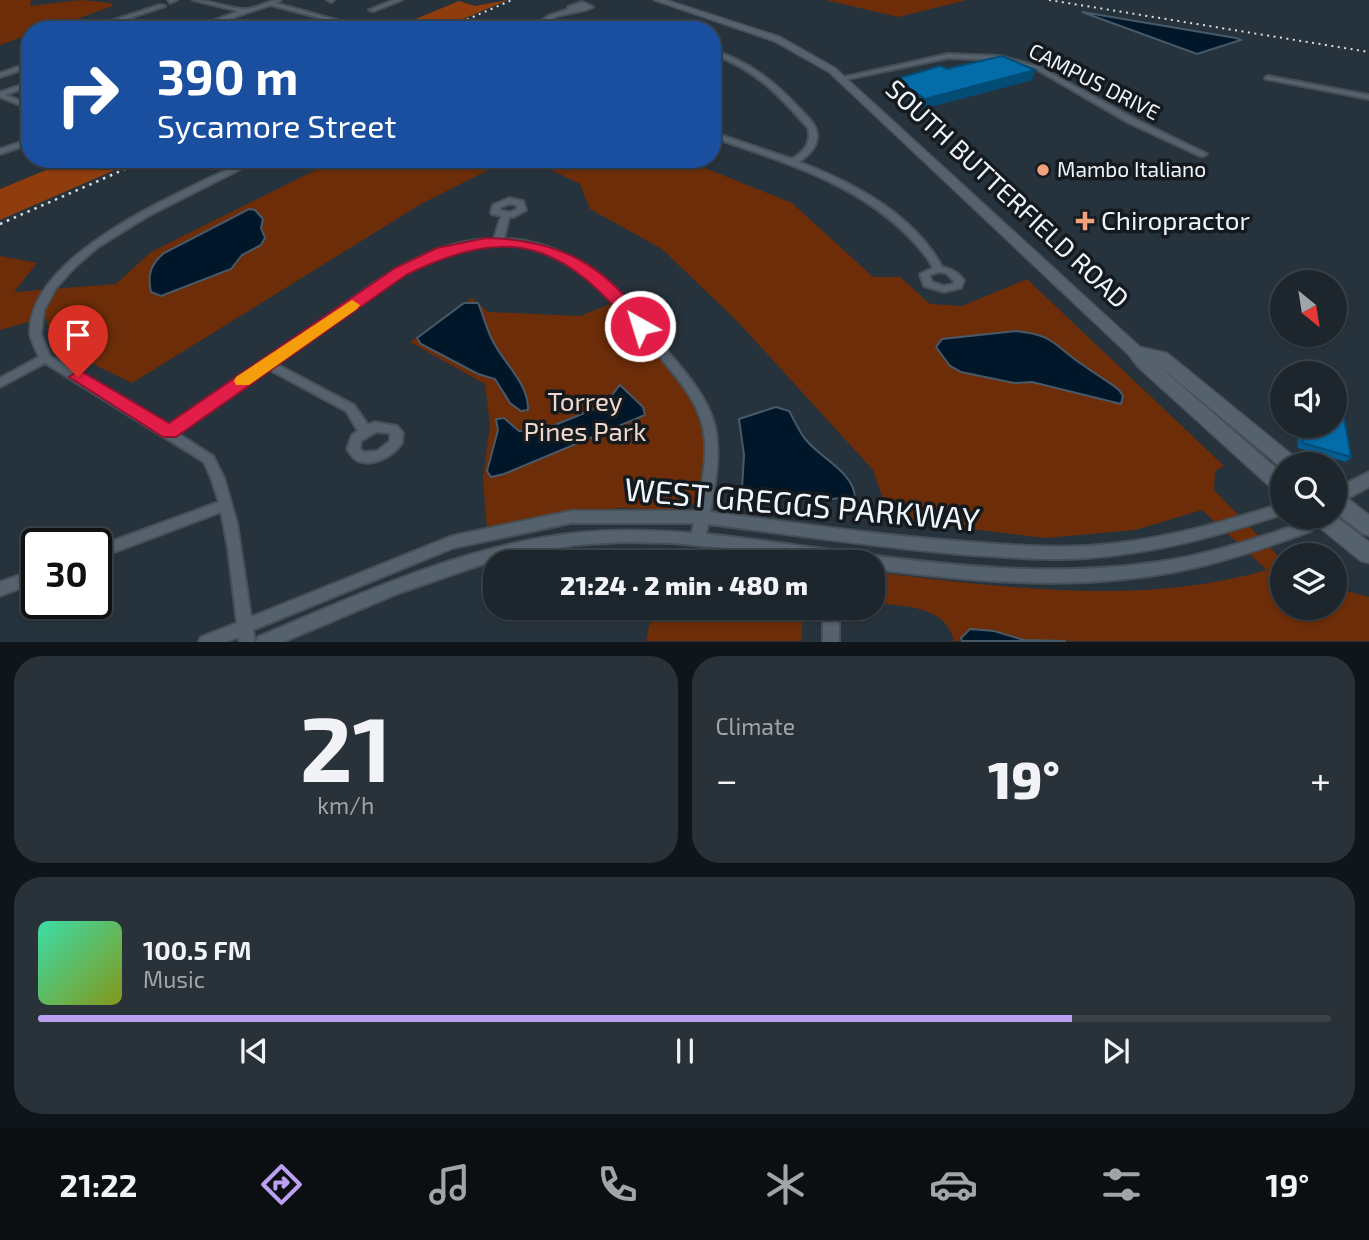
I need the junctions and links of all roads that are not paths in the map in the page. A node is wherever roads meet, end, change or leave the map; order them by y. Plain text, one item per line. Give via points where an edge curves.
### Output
1 (196, 0) edge
2 (278, 0) edge
3 (399, 0) edge
4 (658, 0) edge
5 (270, 3) junction
6 (162, 6) dead end
7 (372, 10) dead end
8 (573, 10) dead end
9 (245, 11) junction
10 (115, 21) edge
11 (217, 21) edge
12 (337, 21) edge
13 (544, 21) edge
14 (721, 55) edge
15 (21, 68) edge
16 (0, 75) edge
17 (843, 78) junction
18 (1268, 78) dead end
19 (21, 87) edge
20 (0, 95) edge
21 (1369, 97) edge
22 (21, 103) edge
23 (721, 137) edge
24 (21, 144) edge
25 (0, 152) edge
26 (1203, 154) dead end
27 (791, 163) junction
28 (239, 168) edge
29 (505, 216) dead end
30 (498, 242) junction
31 (938, 269) dead end
32 (36, 287) dead end
33 (23, 332) dead end
34 (1135, 351) junction
35 (45, 358) junction
36 (268, 364) junction
37 (0, 383) edge
38 (365, 431) dead end
39 (170, 432) junction
40 (1276, 452) edge
41 (1270, 474) edge
42 (1369, 479) edge
43 (1347, 492) edge
44 (226, 505) junction
45 (1347, 509) edge
46 (1270, 512) edge
47 (701, 517) junction
48 (1369, 527) edge
49 (1301, 529) edge
50 (1337, 529) edge
51 (834, 536) junction
52 (698, 540) junction
53 (112, 547) edge
54 (768, 550) edge
55 (832, 550) edge
56 (1369, 554) edge
57 (885, 564) edge
58 (21, 581) edge
59 (0, 589) edge
60 (831, 620) edge
61 (246, 635) edge
62 (207, 642) edge
63 (264, 642) edge
64 (831, 642) edge

1 - 9 street
2 - 5 street
3 - 7 street
4 - 17 main road, SOUTH BUTTERFIELD ROAD via 777,39
5 - 9 street
5 - 12 street
6 - 10 street
8 - 13 street
9 - 11 street
14 - 27 street via 762,75 812,127 812,147
15 - 16 street
17 - 26 street, CAMPUS DRIVE via 948,56 1000,58 1038,68 1132,121
17 - 34 main road, SOUTH BUTTERFIELD ROAD
18 - 21 street
19 - 20 street
20 - 22 street
23 - 27 street
24 - 25 street
27 - 31 street via 849,185 879,203 933,258
28 - 32 street via 82,245
29 - 30 street
30 - 36 street via 453,248 414,263
30 - 47 street via 538,246 573,261 623,304 690,389 702,406 710,434 711,458
33 - 35 street
34 - 40 main road via 1161,357
34 - 41 main road, SOUTH BUTTERFIELD ROAD
35 - 37 street
35 - 39 street
36 - 38 street via 350,408
36 - 39 street
39 - 44 street via 209,460 220,479
42 - 43 street
44 - 53 street
44 - 61 street
45 - 48 main road
46 - 51 street, WEST GREGGS PARKWAY via 1156,544 1086,552 1019,552
47 - 51 street, WEST GREGGS PARKWAY
47 - 52 street
47 - 61 street, WEST GREGGS PARKWAY via 571,517 452,541
49 - 57 street, WEST GREGGS PARKWAY via 1238,552 1146,572 1087,577
50 - 56 main road
51 - 55 street
52 - 54 street, WEST GREGGS PARKWAY
52 - 63 street, WEST GREGGS PARKWAY via 621,536 522,547 432,572
58 - 59 street
60 - 64 street
61 - 62 street, WEST GREGGS PARKWAY

